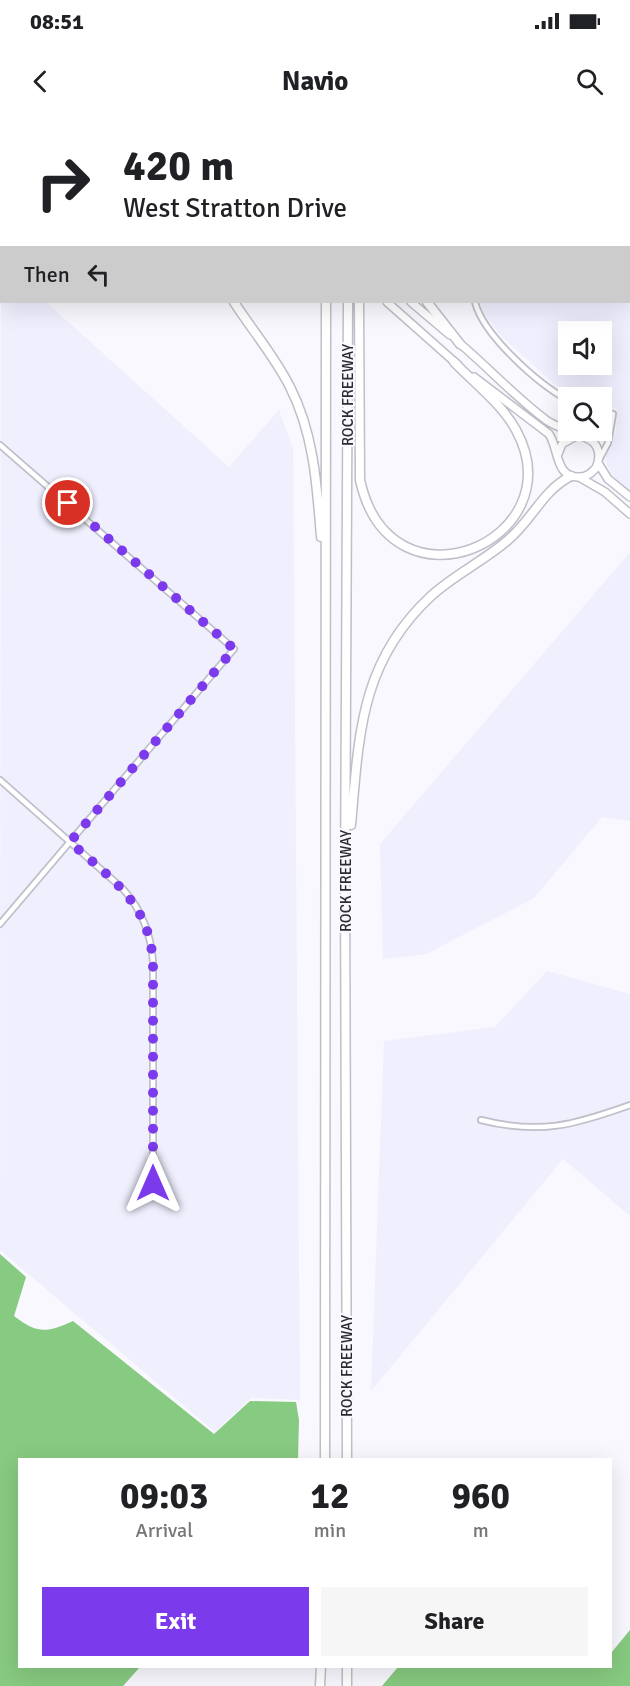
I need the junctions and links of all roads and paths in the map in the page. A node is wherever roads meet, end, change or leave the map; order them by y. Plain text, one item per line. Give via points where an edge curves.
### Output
1 (235, 303) edge
2 (326, 303) edge
3 (348, 303) edge
4 (359, 303) edge
5 (388, 303) edge
6 (412, 303) edge
7 (428, 303) edge
8 (475, 303) edge
9 (460, 344) junction
10 (454, 362) junction
11 (558, 392) edge
12 (558, 428) edge
13 (570, 441) edge
14 (591, 441) edge
15 (608, 441) edge
16 (0, 445) edge
17 (558, 456) junction
18 (598, 462) junction
19 (575, 477) junction
20 (630, 497) edge
21 (630, 514) edge
22 (326, 597) junction
23 (0, 780) edge
24 (70, 842) junction
25 (345, 882) junction
26 (0, 924) edge
27 (630, 1105) edge
28 (481, 1120) dead end
29 (153, 1183) dead end
30 (325, 1458) edge
31 (347, 1458) edge
32 (321, 1668) edge
33 (347, 1668) edge
34 (320, 1686) edge
35 (347, 1686) edge

1 - 22 highway via 290,387 301,412 317,483
2 - 22 highway, ROCK FREEWAY
3 - 25 highway, ROCK FREEWAY
4 - 10 highway via 360,480 364,498 387,533 402,544 439,555 476,549 493,539 519,508 526,487 524,448 516,428
5 - 10 main road
6 - 9 main road
7 - 9 highway
8 - 11 street via 485,327
9 - 12 main road
10 - 17 main road via 544,429 554,441
13 - 17 main road via 562,444
14 - 18 main road
15 - 18 street
16 - 24 street via 234,649
17 - 19 main road via 561,468
18 - 19 main road via 592,472
18 - 20 main road via 608,479
19 - 21 main road via 605,492
19 - 25 highway via 552,487 512,537 431,596 390,645 365,705
22 - 30 highway, ROCK FREEWAY
23 - 24 street
24 - 26 street
24 - 29 street via 130,898 144,918 151,939
25 - 31 highway, ROCK FREEWAY
27 - 28 street via 576,1124 543,1129
32 - 34 highway
33 - 35 highway

